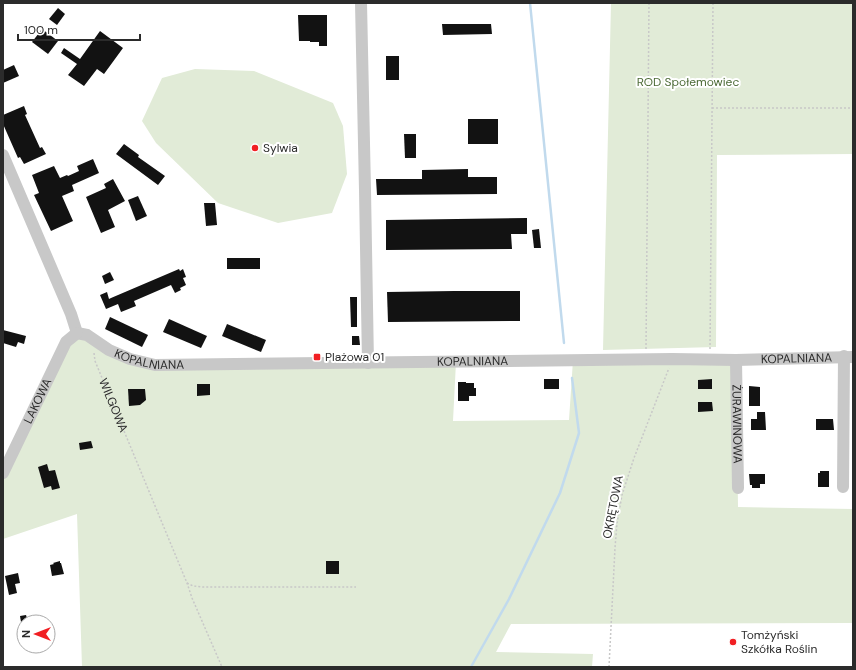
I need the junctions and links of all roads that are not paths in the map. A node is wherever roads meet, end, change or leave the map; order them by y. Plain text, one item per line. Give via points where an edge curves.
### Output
1 (361, 3) edge
2 (3, 155) edge
3 (77, 333) junction
4 (848, 356) edge
5 (736, 360) junction
6 (368, 363) junction
7 (3, 473) edge
8 (843, 487) dead end
9 (738, 488) dead end

1 - 6 street
2 - 3 street
3 - 6 street, KOPALNIANA via 87,335 109,350 130,359 154,365
3 - 7 street, LAKOWA via 66,342
4 - 5 street, KOPALNIANA
4 - 8 street
5 - 6 street, KOPALNIANA
5 - 9 street, ŻURAWINOWA

